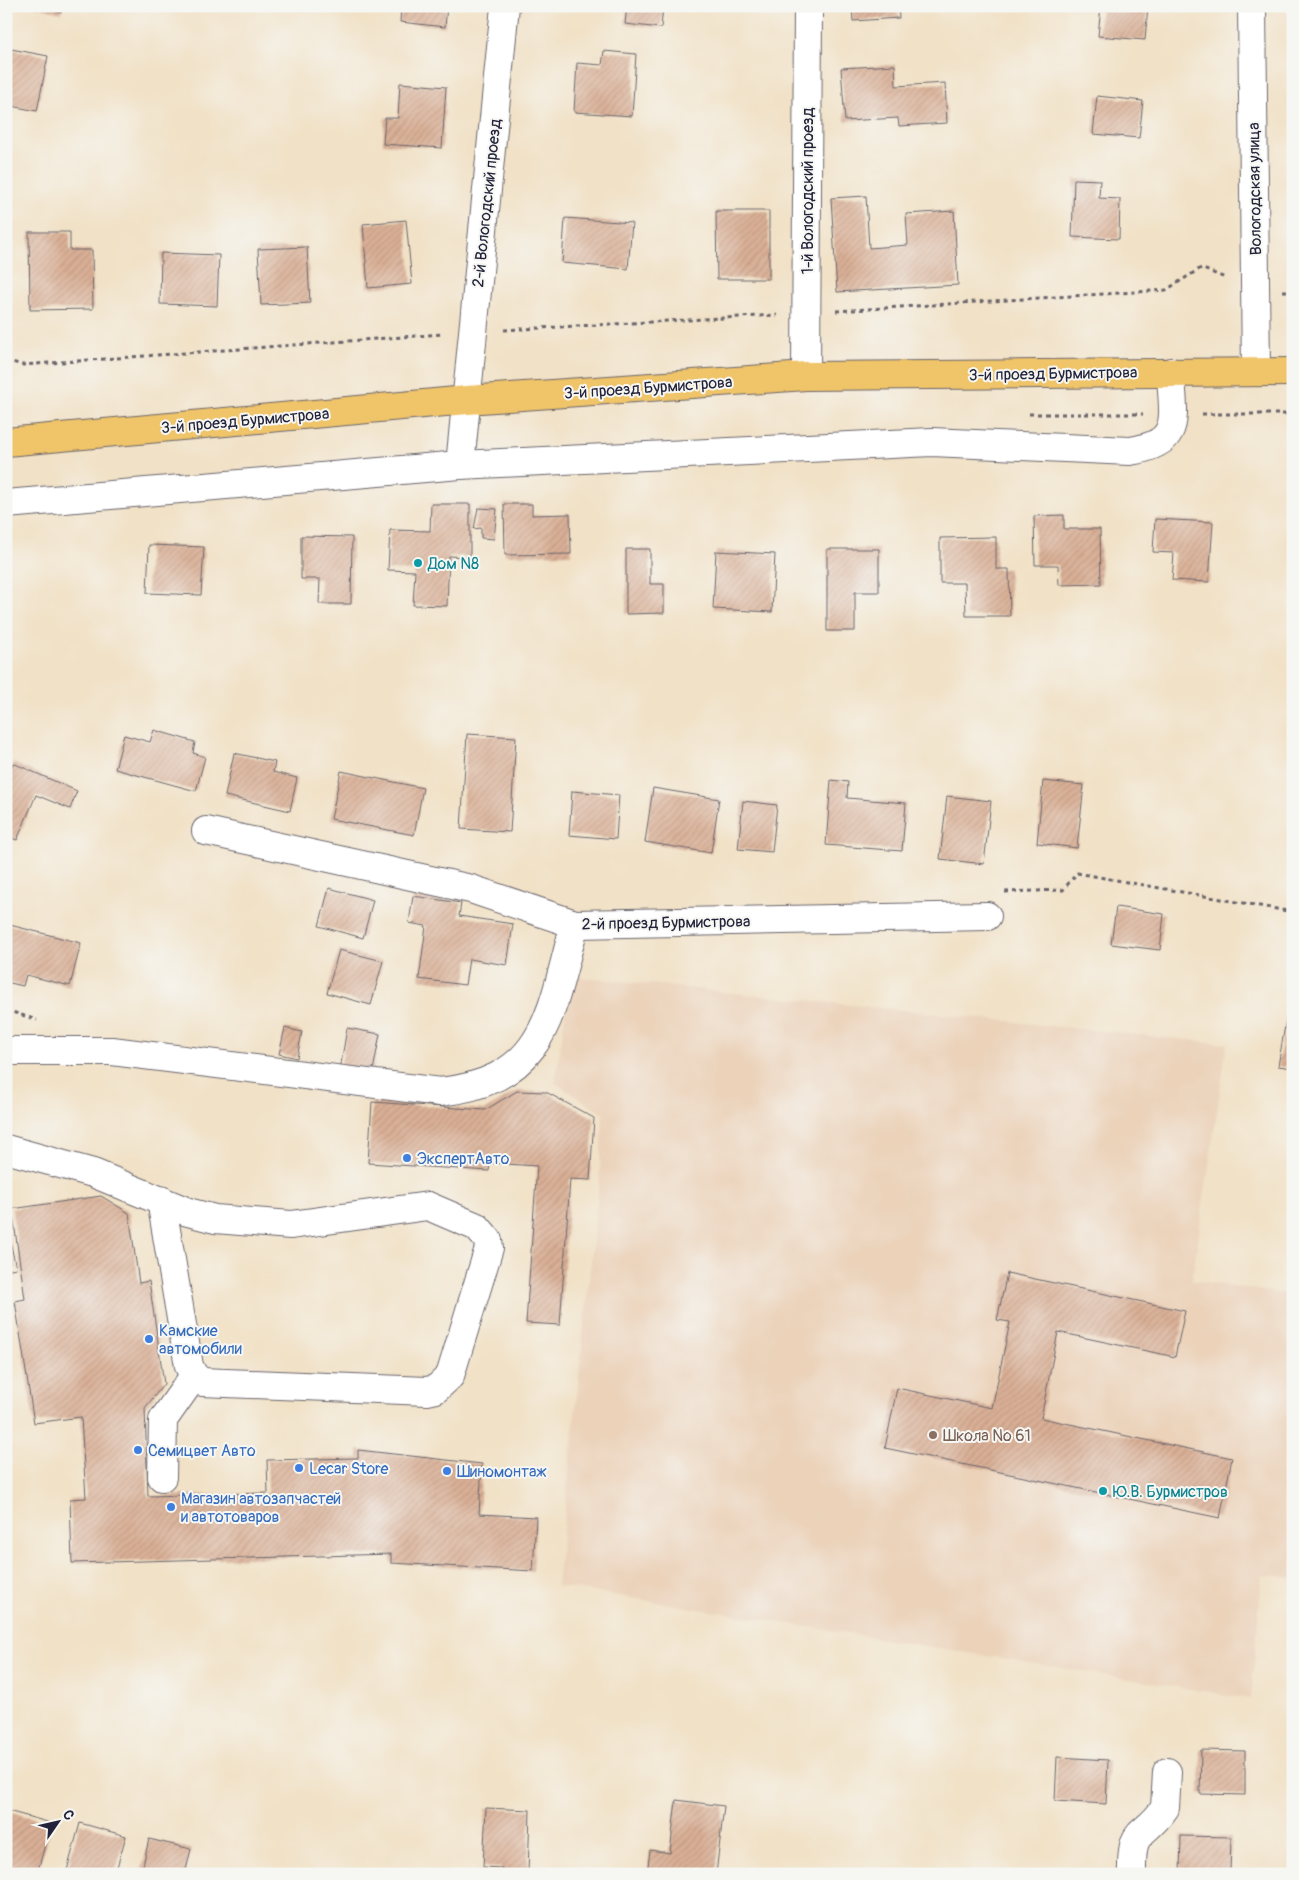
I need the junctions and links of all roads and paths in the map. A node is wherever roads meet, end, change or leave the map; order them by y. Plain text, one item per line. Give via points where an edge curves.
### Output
1 (505, 6) edge
2 (808, 6) edge
3 (1252, 6) edge
4 (1293, 291) edge
5 (1256, 292) junction
6 (806, 313) junction
7 (474, 332) junction
8 (6, 360) edge
9 (1171, 372) junction
10 (1256, 372) junction
11 (1293, 372) edge
12 (806, 376) junction
13 (467, 400) junction
14 (6, 442) edge
15 (460, 465) junction
16 (6, 504) edge
17 (206, 831) dead end
18 (1293, 912) edge
19 (987, 916) joint
20 (575, 924) junction
21 (6, 1051) edge
22 (6, 1149) edge
23 (161, 1200) junction
24 (194, 1376) junction
25 (162, 1477) dead end
26 (1167, 1772) dead end
27 (1132, 1874) edge

1 - 7 street, 2-й Вологодский проезд
2 - 6 street, 1-й Вологодский проезд
3 - 5 street, Вологодская улица
4 - 5 path
5 - 6 path via 1201,268 1166,290
5 - 10 street, Вологодская улица
6 - 7 path
6 - 12 street, 1-й Вологодский проезд
7 - 8 path via 22,365
7 - 13 street, 2-й Вологодский проезд
9 - 10 main road, 3-й проезд Бурмистрова
9 - 12 main road, 3-й проезд Бурмистрова
9 - 15 street via 1172,430 1164,440 1130,451 932,442
10 - 11 main road, 3-й проезд Бурмистрова
12 - 13 main road, 3-й проезд Бурмистрова
13 - 14 main road, 3-й проезд Бурмистрова
13 - 15 street, 2-й Вологодский проезд
15 - 16 street
17 - 20 street, 2-й проезд Бурмистрова via 471,890
18 - 19 path via 1077,873 1064,890 985,893
19 - 20 street, 2-й проезд Бурмистрова
20 - 21 street via 547,1024 538,1042 528,1055 501,1075 460,1090 440,1092 112,1051
22 - 23 street via 93,1173
23 - 24 street via 189,1366
23 - 24 street via 202,1216 279,1224 428,1206 476,1226 488,1240 489,1248 450,1376 436,1389 212,1384
24 - 25 street via 163,1420
26 - 27 street via 1165,1808 1133,1842

